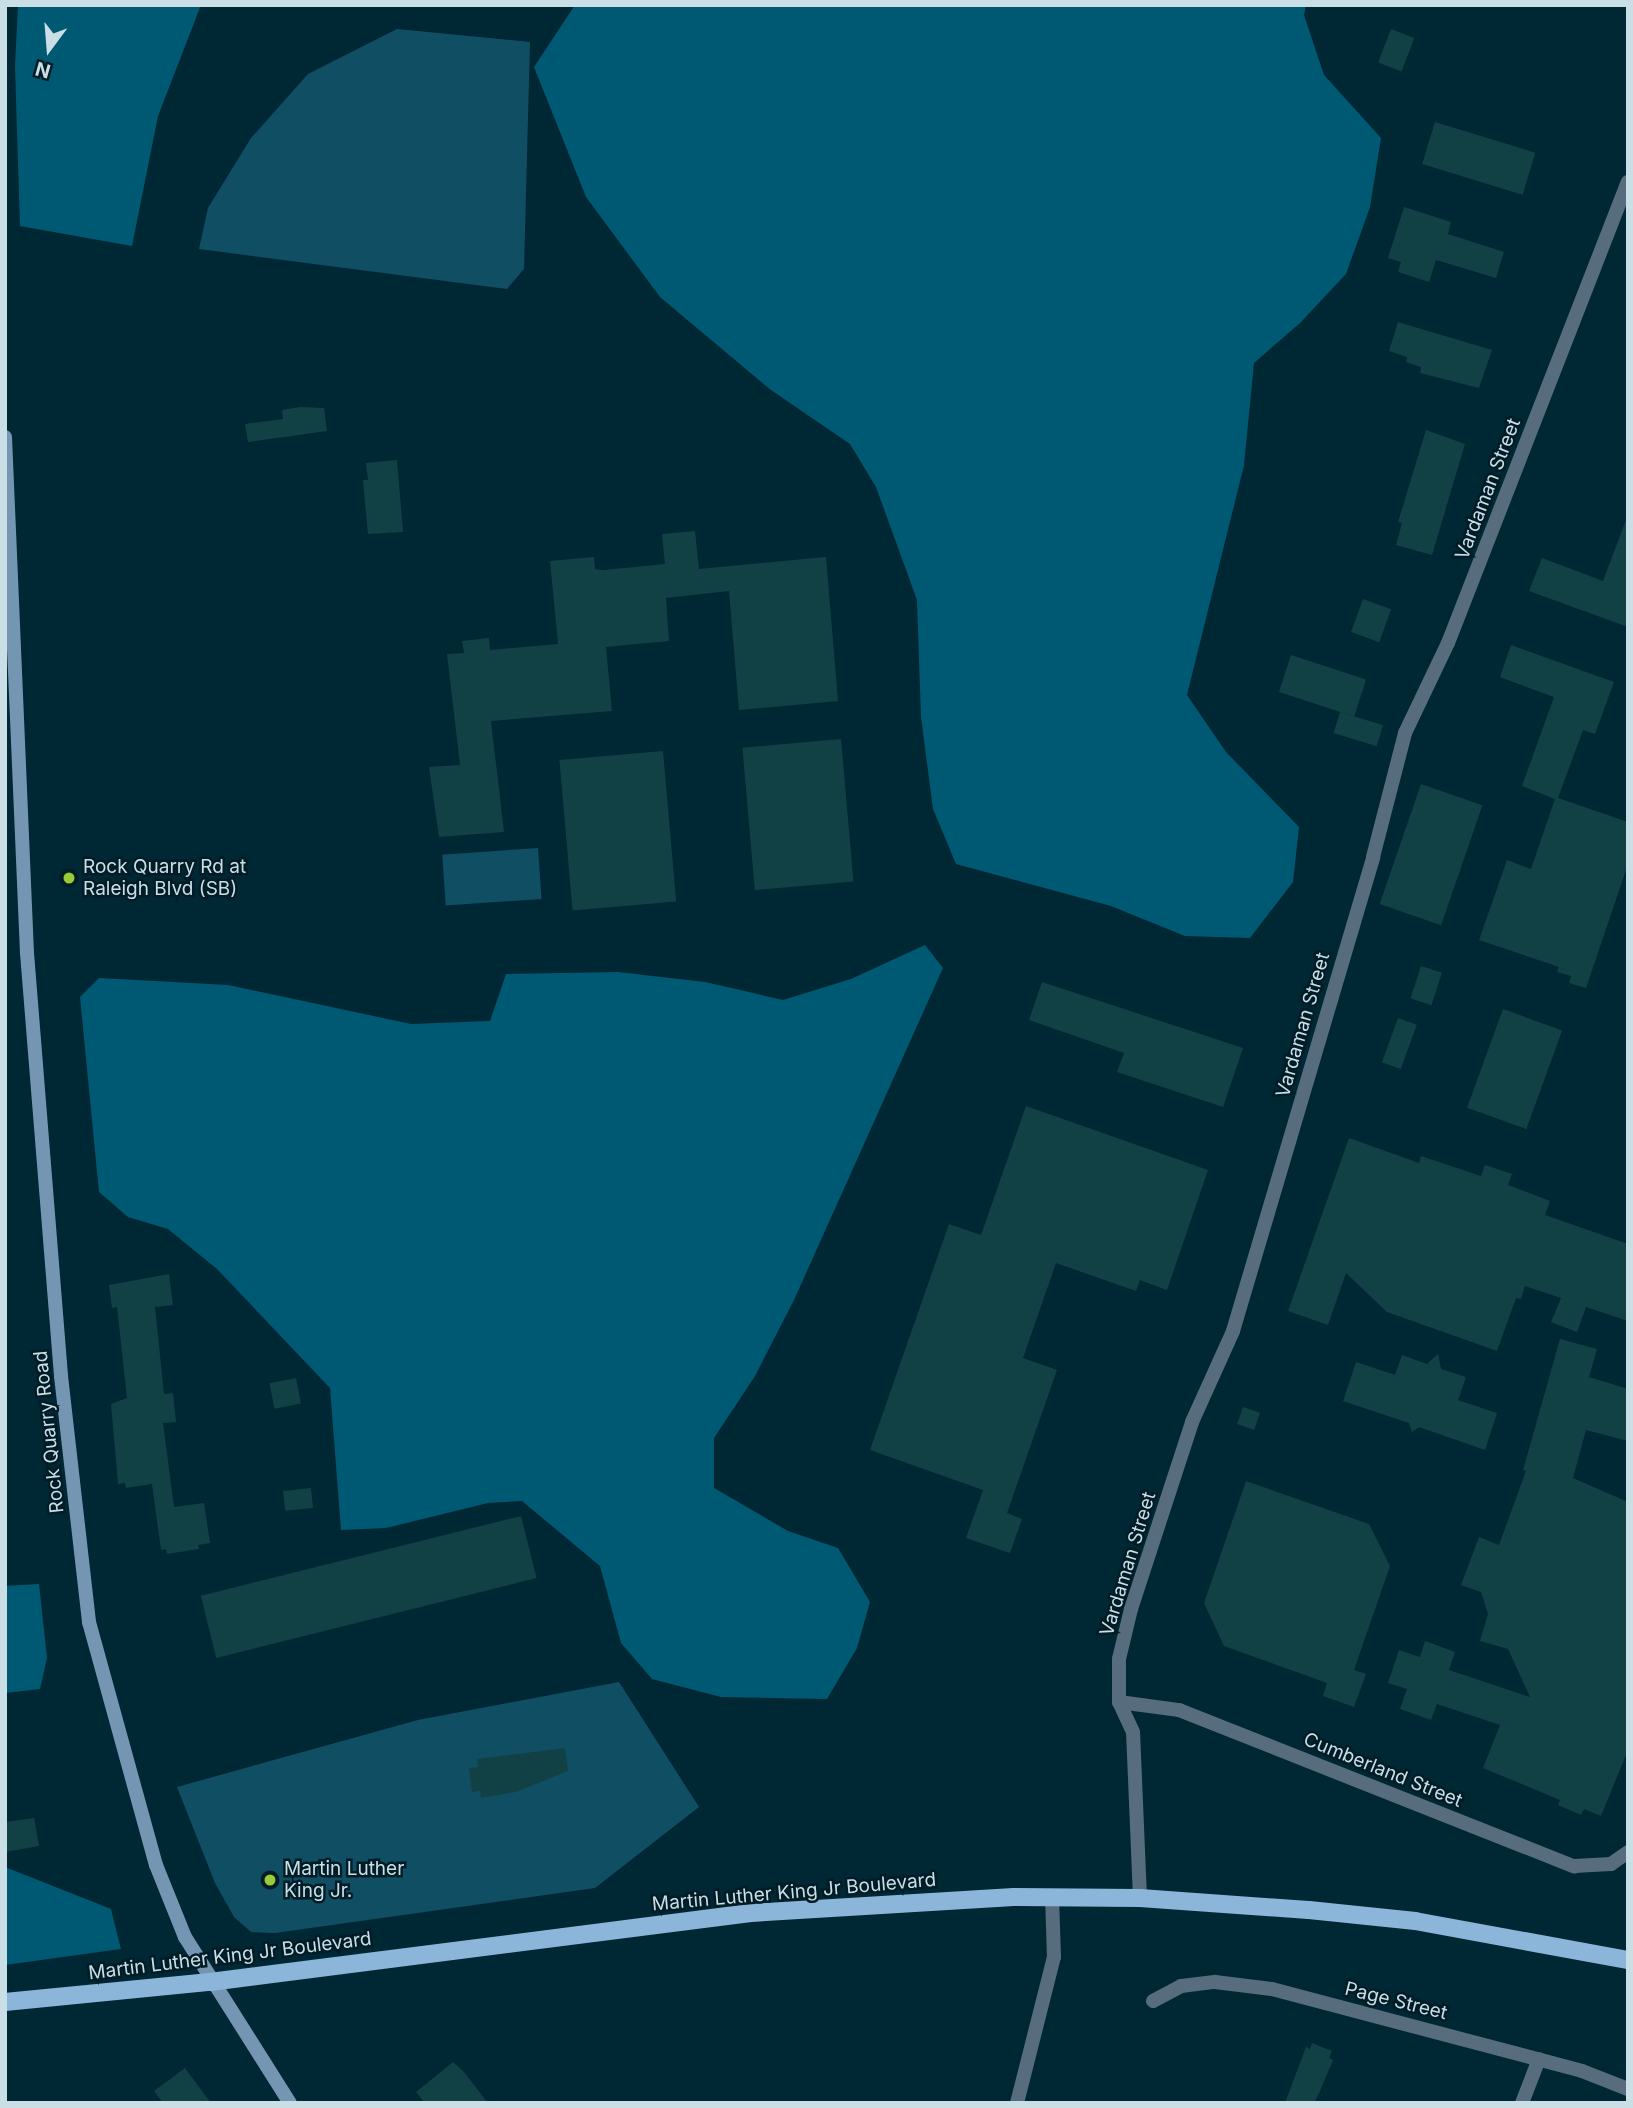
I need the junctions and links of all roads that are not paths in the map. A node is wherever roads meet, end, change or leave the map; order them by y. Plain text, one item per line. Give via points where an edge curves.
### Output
1 (1628, 182) edge
2 (5, 437) edge
3 (5, 684) edge
4 (17, 713) junction
5 (1119, 1702) junction
6 (1628, 1852) edge
7 (1052, 1898) junction
8 (1140, 1898) junction
9 (1628, 1960) edge
10 (210, 1982) junction
11 (1153, 2001) dead end
12 (5, 2002) edge
13 (1539, 2059) junction
14 (1628, 2089) edge
15 (290, 2103) edge
16 (1017, 2103) edge
17 (1522, 2103) edge

1 - 5 street, Vardaman Street via 1448,643 1405,733 1373,857 1233,1331 1192,1422 1131,1609 1119,1659
2 - 4 main road, Rock Quarry Road
3 - 4 main road, Rock Quarry Road
4 - 10 main road, Rock Quarry Road via 27,953 46,1200 89,1622 156,1865 185,1937
5 - 6 street, Cumberland Street via 1179,1710 1574,1866 1611,1864
5 - 8 street, Vardaman Street via 1133,1732
7 - 8 main road, Martin Luther King Jr Boulevard
7 - 10 main road, Martin Luther King Jr Boulevard via 907,1901 751,1913
7 - 16 street via 1054,1957
8 - 9 main road, Martin Luther King Jr Boulevard via 1415,1921
10 - 12 main road, Martin Luther King Jr Boulevard
10 - 15 main road, Rock Quarry Road
11 - 13 street, Page Street via 1181,1986 1238,1983
13 - 14 street, Page Street
13 - 17 street

